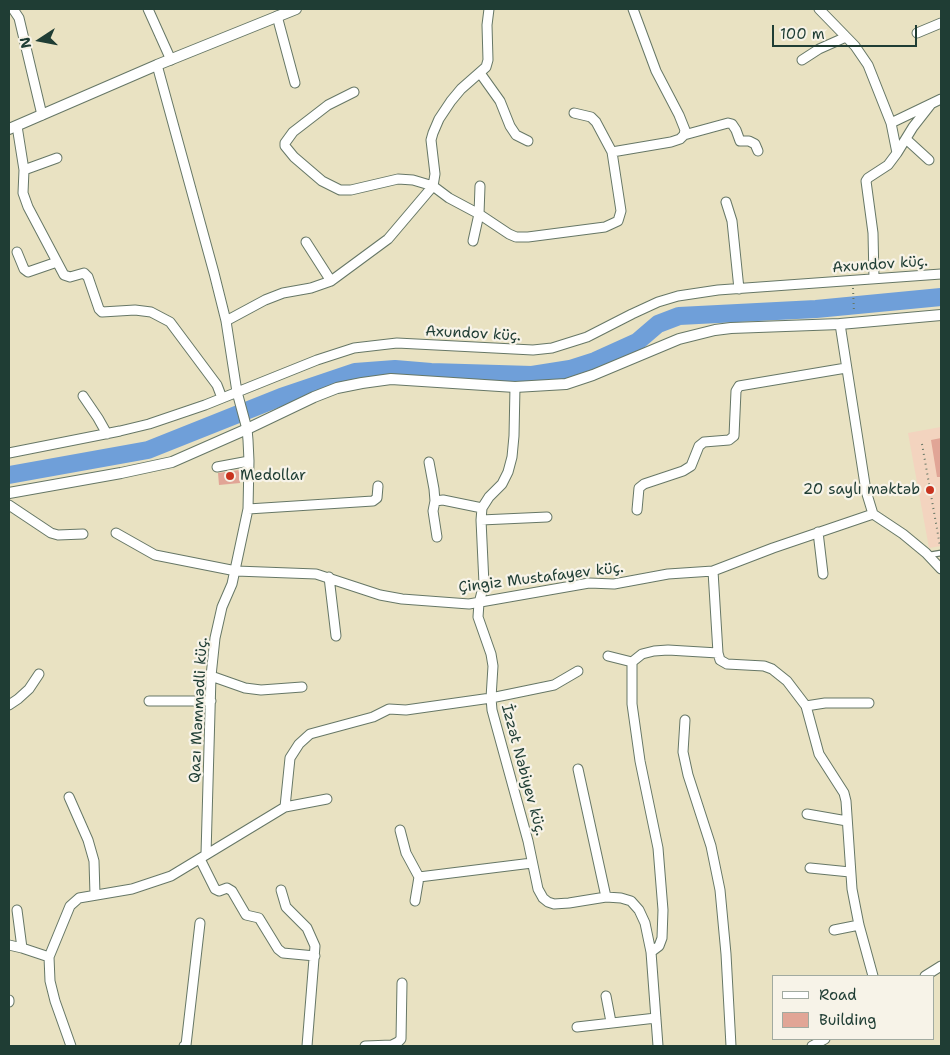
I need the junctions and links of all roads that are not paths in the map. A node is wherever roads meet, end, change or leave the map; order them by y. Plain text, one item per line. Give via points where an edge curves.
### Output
1 (13, 9) edge
2 (148, 9) edge
3 (489, 9) edge
4 (633, 9) edge
5 (819, 9) edge
6 (290, 10) edge
7 (277, 16) junction
8 (941, 23) edge
9 (917, 33) dead end
10 (846, 37) junction
11 (171, 60) junction
12 (802, 60) dead end
13 (157, 65) junction
14 (480, 73) junction
15 (295, 83) dead end
16 (354, 92) dead end
17 (941, 99) edge
18 (931, 104) junction
19 (574, 113) dead end
20 (42, 115) junction
21 (891, 123) junction
22 (13, 128) edge
23 (684, 135) junction
24 (906, 139) junction
25 (528, 141) dead end
26 (758, 151) dead end
27 (612, 152) junction
28 (897, 153) junction
29 (57, 158) dead end
30 (929, 160) dead end
31 (24, 170) junction
32 (433, 186) junction
33 (480, 186) dead end
34 (726, 202) dead end
35 (479, 214) junction
36 (473, 240) dead end
37 (306, 242) dead end
38 (17, 252) dead end
39 (58, 262) junction
40 (941, 274) edge
41 (874, 279) junction
42 (331, 281) junction
43 (739, 289) junction
44 (941, 316) edge
45 (226, 321) junction
46 (840, 324) junction
47 (846, 368) junction
48 (515, 387) junction
49 (82, 396) dead end
50 (238, 396) junction
51 (222, 398) junction
52 (246, 426) junction
53 (107, 434) junction
54 (9, 453) edge
55 (250, 461) junction
56 (429, 462) dead end
57 (217, 467) dead end
58 (378, 486) dead end
59 (9, 494) edge
60 (435, 501) junction
61 (9, 505) edge
62 (482, 508) junction
63 (248, 509) junction
64 (637, 510) dead end
65 (873, 514) junction
66 (547, 517) dead end
67 (481, 520) junction
68 (818, 532) junction
69 (116, 533) dead end
70 (83, 534) dead end
71 (437, 538) dead end
72 (941, 553) edge
73 (929, 555) junction
74 (941, 569) edge
75 (236, 571) junction
76 (713, 571) junction
77 (823, 574) dead end
78 (329, 577) junction
79 (479, 603) junction
80 (336, 636) dead end
81 (718, 653) junction
82 (608, 656) dead end
83 (632, 662) junction
84 (578, 670) dead end
85 (39, 674) dead end
86 (211, 676) junction
87 (302, 687) dead end
88 (491, 698) junction
89 (149, 701) dead end
90 (211, 701) junction
91 (869, 703) dead end
92 (9, 705) edge
93 (806, 706) junction
94 (685, 720) dead end
95 (578, 770) dead end
96 (69, 797) dead end
97 (327, 799) dead end
98 (285, 807) junction
99 (807, 814) dead end
100 (847, 820) junction
101 (400, 830) dead end
102 (203, 857) junction
103 (532, 863) junction
104 (810, 868) dead end
105 (850, 872) junction
106 (419, 877) junction
107 (281, 890) dead end
108 (95, 895) junction
109 (606, 897) junction
110 (415, 901) dead end
111 (17, 910) dead end
112 (200, 923) dead end
113 (859, 925) junction
114 (834, 930) dead end
115 (9, 945) edge
116 (22, 948) junction
117 (651, 952) junction
118 (315, 956) junction
119 (49, 957) junction
120 (941, 966) edge
121 (873, 975) edge
122 (927, 975) edge
123 (402, 983) dead end
124 (606, 996) dead end
125 (656, 1018) junction
126 (611, 1022) junction
127 (577, 1027) dead end
128 (823, 1040) edge
129 (71, 1046) edge
130 (184, 1046) edge
131 (307, 1046) edge
132 (365, 1046) edge
133 (658, 1046) edge
134 (731, 1046) edge
135 (812, 1046) edge

1 - 20 street via 20,18
2 - 11 street
3 - 14 street via 488,60
4 - 23 street via 656,71 679,115
5 - 10 street
6 - 7 street
7 - 11 street
7 - 15 street
8 - 9 street
10 - 12 street
10 - 21 street via 868,65
11 - 13 street
13 - 20 street
13 - 45 street, Qazı Məmmədli küç.
14 - 25 street via 500,101 516,135
14 - 32 street via 451,101 433,132
16 - 32 street via 328,105 293,132 285,146 294,157 322,181 340,190 398,179
17 - 18 street
18 - 21 street
18 - 24 street
19 - 27 street via 591,117 596,122
20 - 22 street
21 - 28 street
22 - 31 street
23 - 26 street via 728,123 736,130 740,141 755,144
23 - 27 street via 672,142
24 - 28 street
24 - 30 street
27 - 35 street via 621,211 618,221 611,225 516,237
28 - 41 street via 888,165 866,181 873,233
29 - 31 street
31 - 39 street via 23,194
32 - 35 street
32 - 42 street via 388,239
33 - 35 street
34 - 43 street via 732,221
35 - 36 street
37 - 42 street
38 - 39 street via 28,272
39 - 51 street via 64,274 70,277 84,273 88,276 102,312 151,312 170,322 217,385
40 - 41 street, Axundov küç.
41 - 43 street, Axundov küç.
42 - 45 street via 265,300
43 - 50 street, Axundov küç. via 678,296 658,302 587,337 552,348 533,350 397,343 354,348 317,360
44 - 46 street
45 - 50 street, Qazı Məmmədli küç.
46 - 47 street
46 - 48 street via 715,330 680,339 576,381 551,386
47 - 64 street via 740,386 736,391 734,436 729,440 704,442 691,466 644,484 639,488
47 - 65 street via 866,490
48 - 52 street via 378,380 336,388
48 - 62 street via 512,458 502,484
49 - 53 street
50 - 51 street, Axundov küç.
50 - 52 street, Qazı Məmmədli küç.
51 - 53 street, Axundov küç. via 181,414
52 - 55 street, Qazı Məmmədli küç.
52 - 59 street via 163,465
53 - 54 street, Axundov küç.
55 - 57 street
55 - 63 street, Qazı Məmmədli küç.
56 - 60 street
58 - 63 street via 377,498 373,501
60 - 62 street
60 - 71 street via 433,511
61 - 70 street via 51,533
62 - 67 street, İzzət Nəbiyev küç.
63 - 75 street, Qazı Məmmədli küç.
65 - 68 street, Çingiz Mustafayev küç.
65 - 73 street
66 - 67 street
67 - 79 street, İzzət Nəbiyev küç. via 484,584
68 - 76 street, Çingiz Mustafayev küç.
68 - 77 street
69 - 75 street, Çingiz Mustafayev küç. via 155,555
72 - 73 lane
73 - 74 street
75 - 78 street, Çingiz Mustafayev küç.
75 - 86 street, Qazı Məmmədli küç. via 222,607
76 - 79 street, Çingiz Mustafayev küç. via 668,574 614,584 590,583
76 - 81 street
78 - 79 street, Çingiz Mustafayev küç. via 387,596
78 - 80 street
79 - 88 street, İzzət Nəbiyev küç. via 480,626 493,666
81 - 83 street via 654,651 642,654
81 - 93 street via 720,660 727,664 772,669
82 - 83 street
83 - 117 street via 632,704 658,848 664,910 662,938 659,946
84 - 88 street via 554,685
85 - 92 street via 29,689
86 - 87 street via 261,690
86 - 90 street, Qazı Məmmədli küç.
88 - 98 street via 406,710 390,709 374,717 310,734 290,758
88 - 103 street, İzzət Nəbiyev küç.
89 - 90 street
90 - 102 street, Qazı Məmmədli küç.
91 - 93 street via 825,702
93 - 100 street via 820,754 844,793
94 - 134 street via 683,752 711,846 720,890
95 - 109 street
96 - 108 street via 94,861
97 - 98 street
98 - 102 street
99 - 100 street
100 - 105 street
101 - 106 street via 406,853
102 - 108 street via 156,882 132,890
102 - 118 street via 216,889 232,890 246,915 259,918 278,950
103 - 106 street
103 - 109 street, İzzət Nəbiyev küç. via 538,889 548,902 569,903
104 - 105 street
105 - 113 street
106 - 110 street
107 - 118 street via 286,907 312,937
108 - 119 street via 79,898 70,906
109 - 117 street, İzzət Nəbiyev küç. via 631,901 639,910
111 - 116 street
112 - 130 street
113 - 114 street
113 - 121 street
115 - 116 street
116 - 119 street
117 - 125 street, İzzət Nəbiyev küç.
118 - 131 street
119 - 129 street via 50,981
120 - 122 street
123 - 132 street via 401,1039 392,1045
124 - 126 street
125 - 126 street
125 - 133 street, İzzət Nəbiyev küç.
126 - 127 street
128 - 135 street

